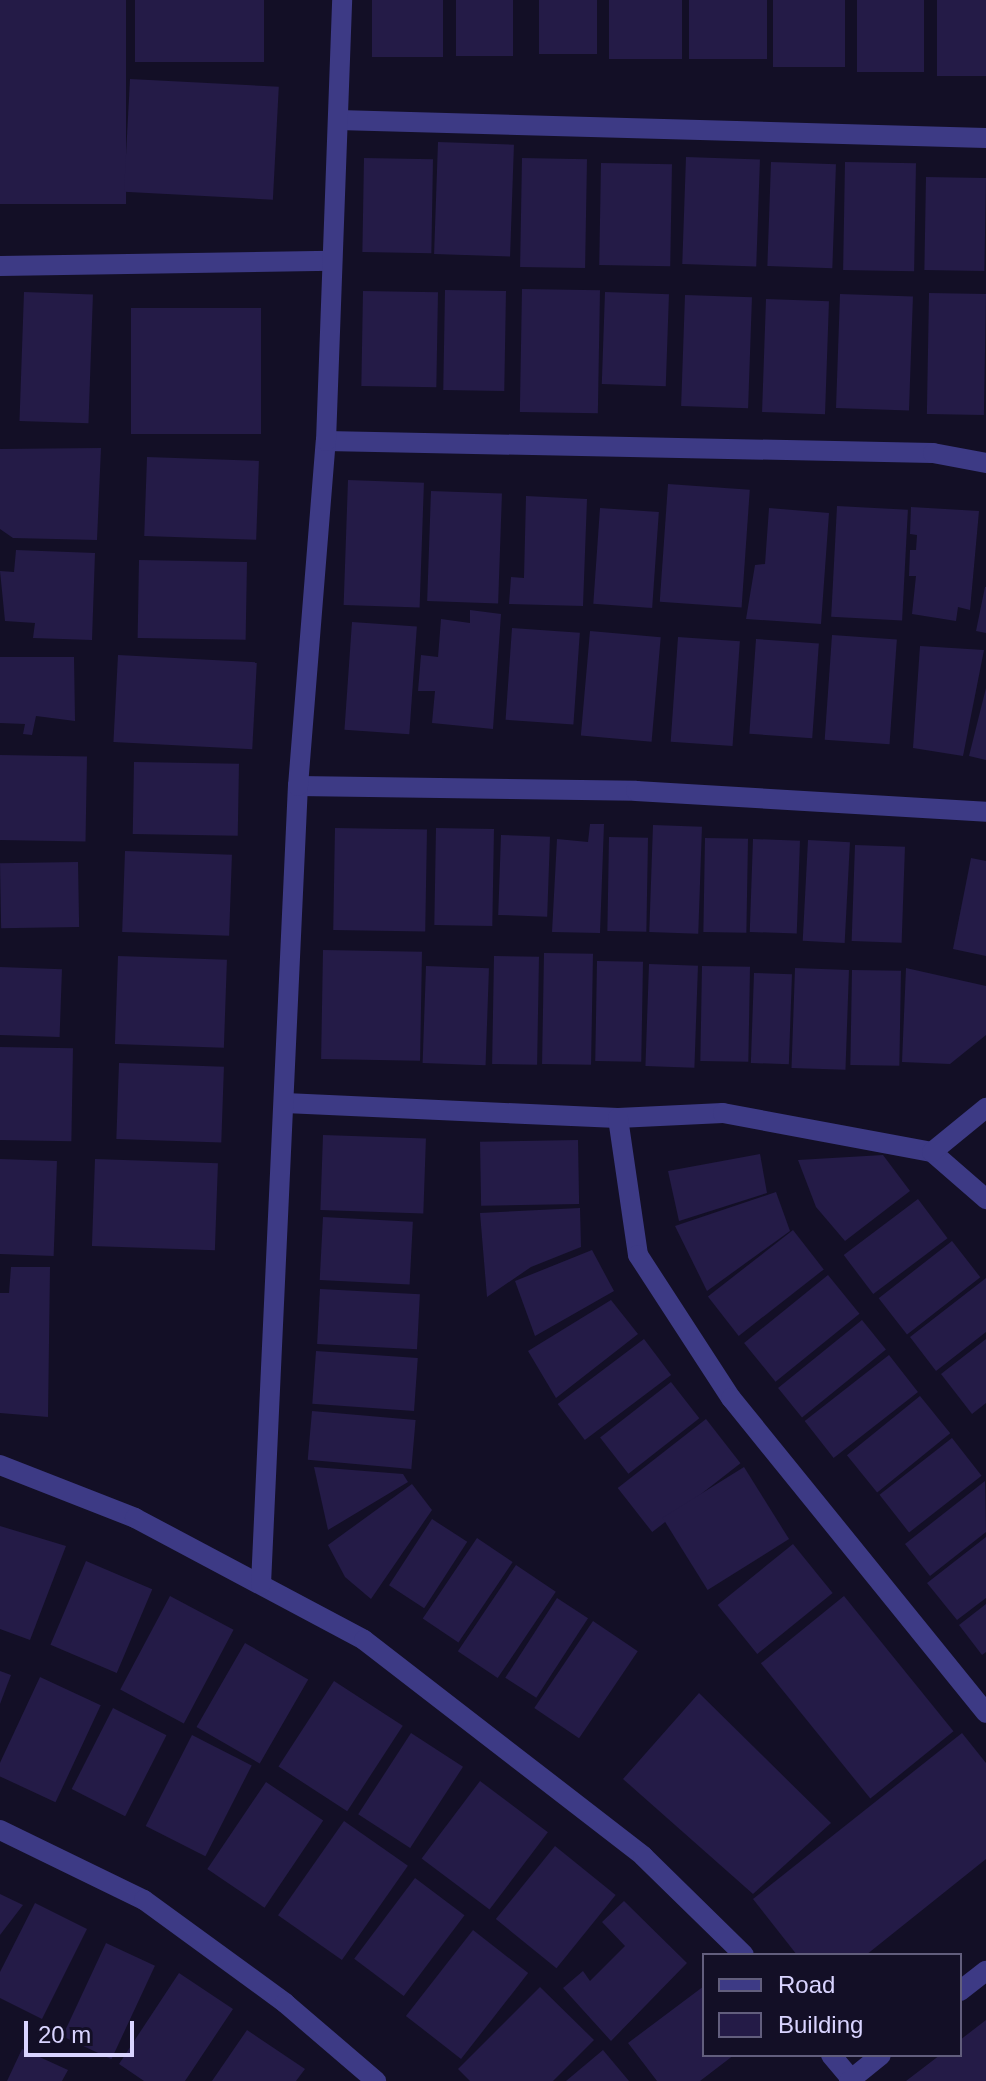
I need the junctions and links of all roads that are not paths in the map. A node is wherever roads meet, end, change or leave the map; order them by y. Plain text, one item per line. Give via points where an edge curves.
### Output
1 (342, 0) edge
2 (338, 120) junction
3 (986, 138) edge
4 (332, 261) junction
5 (0, 266) edge
6 (326, 441) junction
7 (986, 463) edge
8 (298, 786) junction
9 (986, 812) edge
10 (285, 1103) junction
11 (986, 1108) edge
12 (618, 1118) junction
13 (932, 1152) junction
14 (986, 1199) edge
15 (0, 1465) edge
16 (261, 1584) junction
17 (986, 1713) edge
18 (0, 1830) edge
19 (742, 1953) edge
20 (986, 1971) edge
21 (962, 1989) edge
22 (833, 2057) edge
23 (879, 2057) edge
24 (851, 2080) edge
25 (376, 2081) edge

1 - 2 street
2 - 3 street
2 - 4 street
4 - 5 street
4 - 6 street
6 - 7 street via 933,453
6 - 8 street
8 - 9 street via 636,791
8 - 10 street
10 - 12 street
10 - 16 street
11 - 13 street
12 - 13 street via 723,1113
12 - 17 street via 638,1255 731,1398
13 - 14 street
15 - 16 street via 135,1518
16 - 19 street via 364,1640 533,1769 643,1856
18 - 25 street via 144,1900 285,2003
20 - 21 street
22 - 24 street
23 - 24 street

